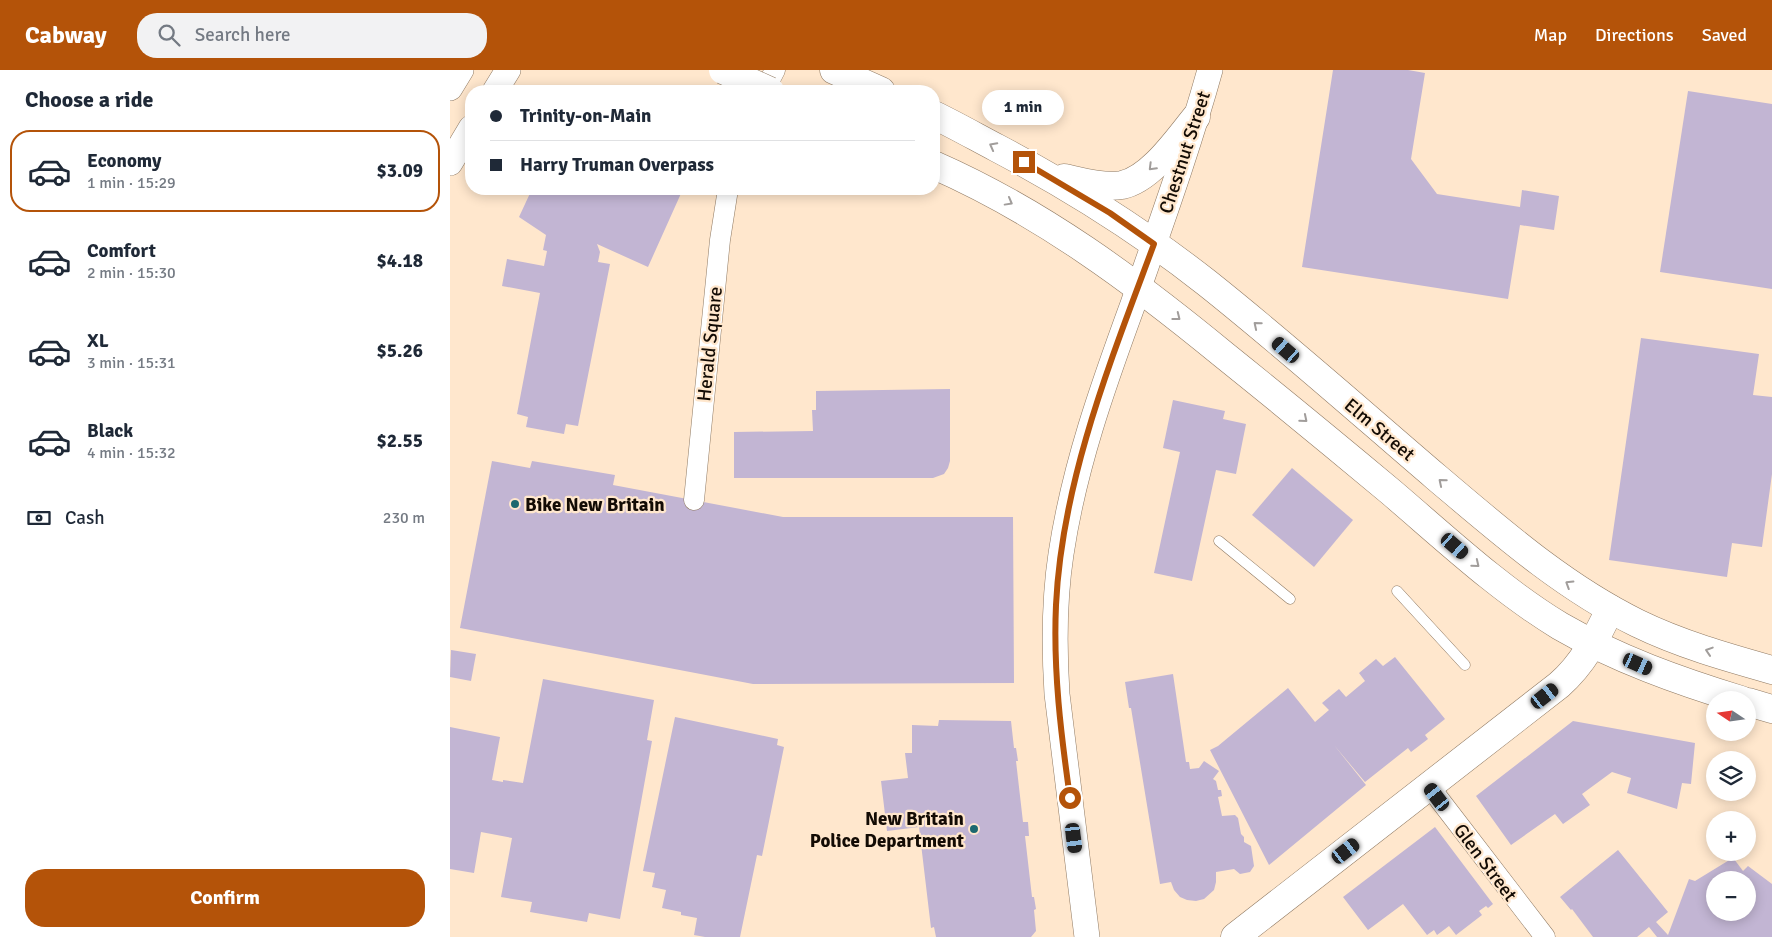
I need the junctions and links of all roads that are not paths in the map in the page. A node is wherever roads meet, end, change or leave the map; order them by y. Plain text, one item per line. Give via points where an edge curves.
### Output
1 (461, 70) edge
2 (508, 70) edge
3 (723, 70) edge
4 (774, 70) edge
5 (834, 70) edge
6 (1210, 70) edge
7 (499, 85) edge
8 (757, 85) edge
9 (767, 85) edge
10 (868, 85) edge
11 (450, 88) edge
12 (1196, 117) junction
13 (940, 118) edge
14 (465, 138) edge
15 (450, 163) edge
16 (940, 168) edge
17 (1048, 175) junction
18 (727, 195) edge
19 (1154, 244) junction
20 (1139, 287) junction
21 (694, 500) dead end
22 (1412, 510) junction
23 (1486, 520) junction
24 (1219, 541) dead end
25 (1397, 591) dead end
26 (1290, 599) dead end
27 (1610, 609) junction
28 (1593, 643) junction
29 (1743, 662) junction
30 (1465, 666) dead end
31 (1772, 670) edge
32 (1715, 691) edge
33 (1741, 691) edge
34 (1756, 704) edge
35 (1772, 709) edge
36 (1429, 786) junction
37 (1087, 937) edge
38 (1235, 937) edge
39 (1545, 937) edge

1 - 11 street
2 - 7 street
3 - 8 main road, bridge
4 - 9 street
5 - 10 main road
6 - 12 street, Chestnut Street
12 -> 17 main road via 1145,174 1130,182 1103,184
12 - 19 street, Chestnut Street
17 -> 13 main road
14 - 15 street
16 -> 20 main road via 1045,222
17 - 19 main road, Elm Street
18 - 21 street, Herald Square
19 - 20 street, Chestnut Street
23 -> 19 main road, Elm Street via 1226,299
20 -> 22 main road
20 - 37 street, Chestnut Street via 1080,460 1065,529 1057,595 1055,657 1059,714
22 - 23 main road via 1457,522
22 -> 28 main road via 1522,600
27 -> 23 main road, Elm Street via 1550,570
24 - 26 lane
25 - 30 lane
27 - 28 main road
29 -> 27 main road, Elm Street via 1668,637
28 - 32 main road via 1648,668
28 - 36 main road via 1581,662 1559,685
29 - 31 main road, Elm Street
29 - 33 main road
34 - 35 main road
36 - 38 main road
36 - 39 street, Glen Street

